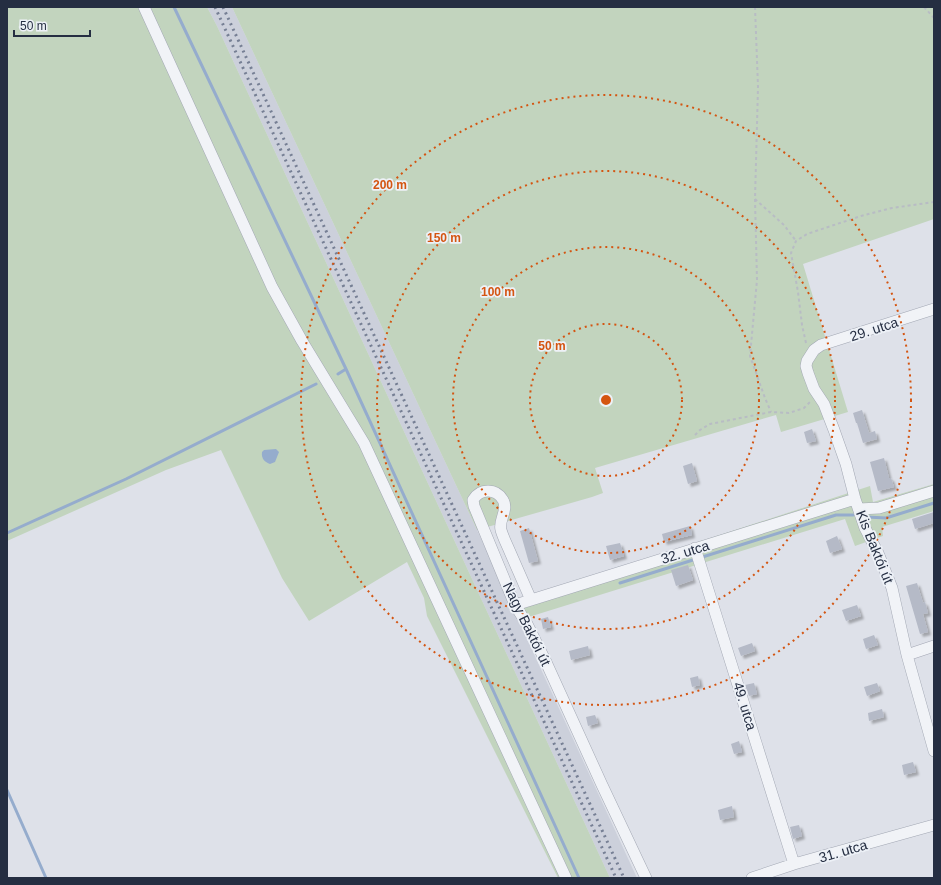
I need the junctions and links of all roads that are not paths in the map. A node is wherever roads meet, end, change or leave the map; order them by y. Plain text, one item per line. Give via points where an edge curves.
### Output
1 (144, 7) edge
2 (934, 309) edge
3 (812, 353) joint
4 (934, 491) edge
5 (855, 499) junction
6 (859, 510) junction
7 (695, 548) junction
8 (531, 600) junction
9 (515, 605) junction
10 (934, 646) edge
11 (907, 655) junction
12 (934, 751) edge
13 (934, 825) edge
14 (794, 864) junction
15 (566, 878) edge
16 (646, 878) edge
17 (752, 878) edge

1 - 15 street via 272,286 364,443
2 - 3 street, 29. utca via 821,345
3 - 5 street, Kis Baktói út via 806,366 834,430
4 - 6 street via 879,508
5 - 6 street, Kis Baktói út
5 - 7 street, 32. utca
6 - 11 street, Kis Baktói út via 892,588
7 - 8 street, 32. utca
7 - 14 street, 49. utca
8 - 9 street, 32. utca
8 - 9 street, Nagy Baktói út via 500,528 504,502 494,492 479,493 473,500 474,506
9 - 16 street, Nagy Baktói út via 546,662
10 - 11 street
11 - 12 street, Kis Baktói út
13 - 14 street, 31. utca
14 - 17 street, 31. utca

